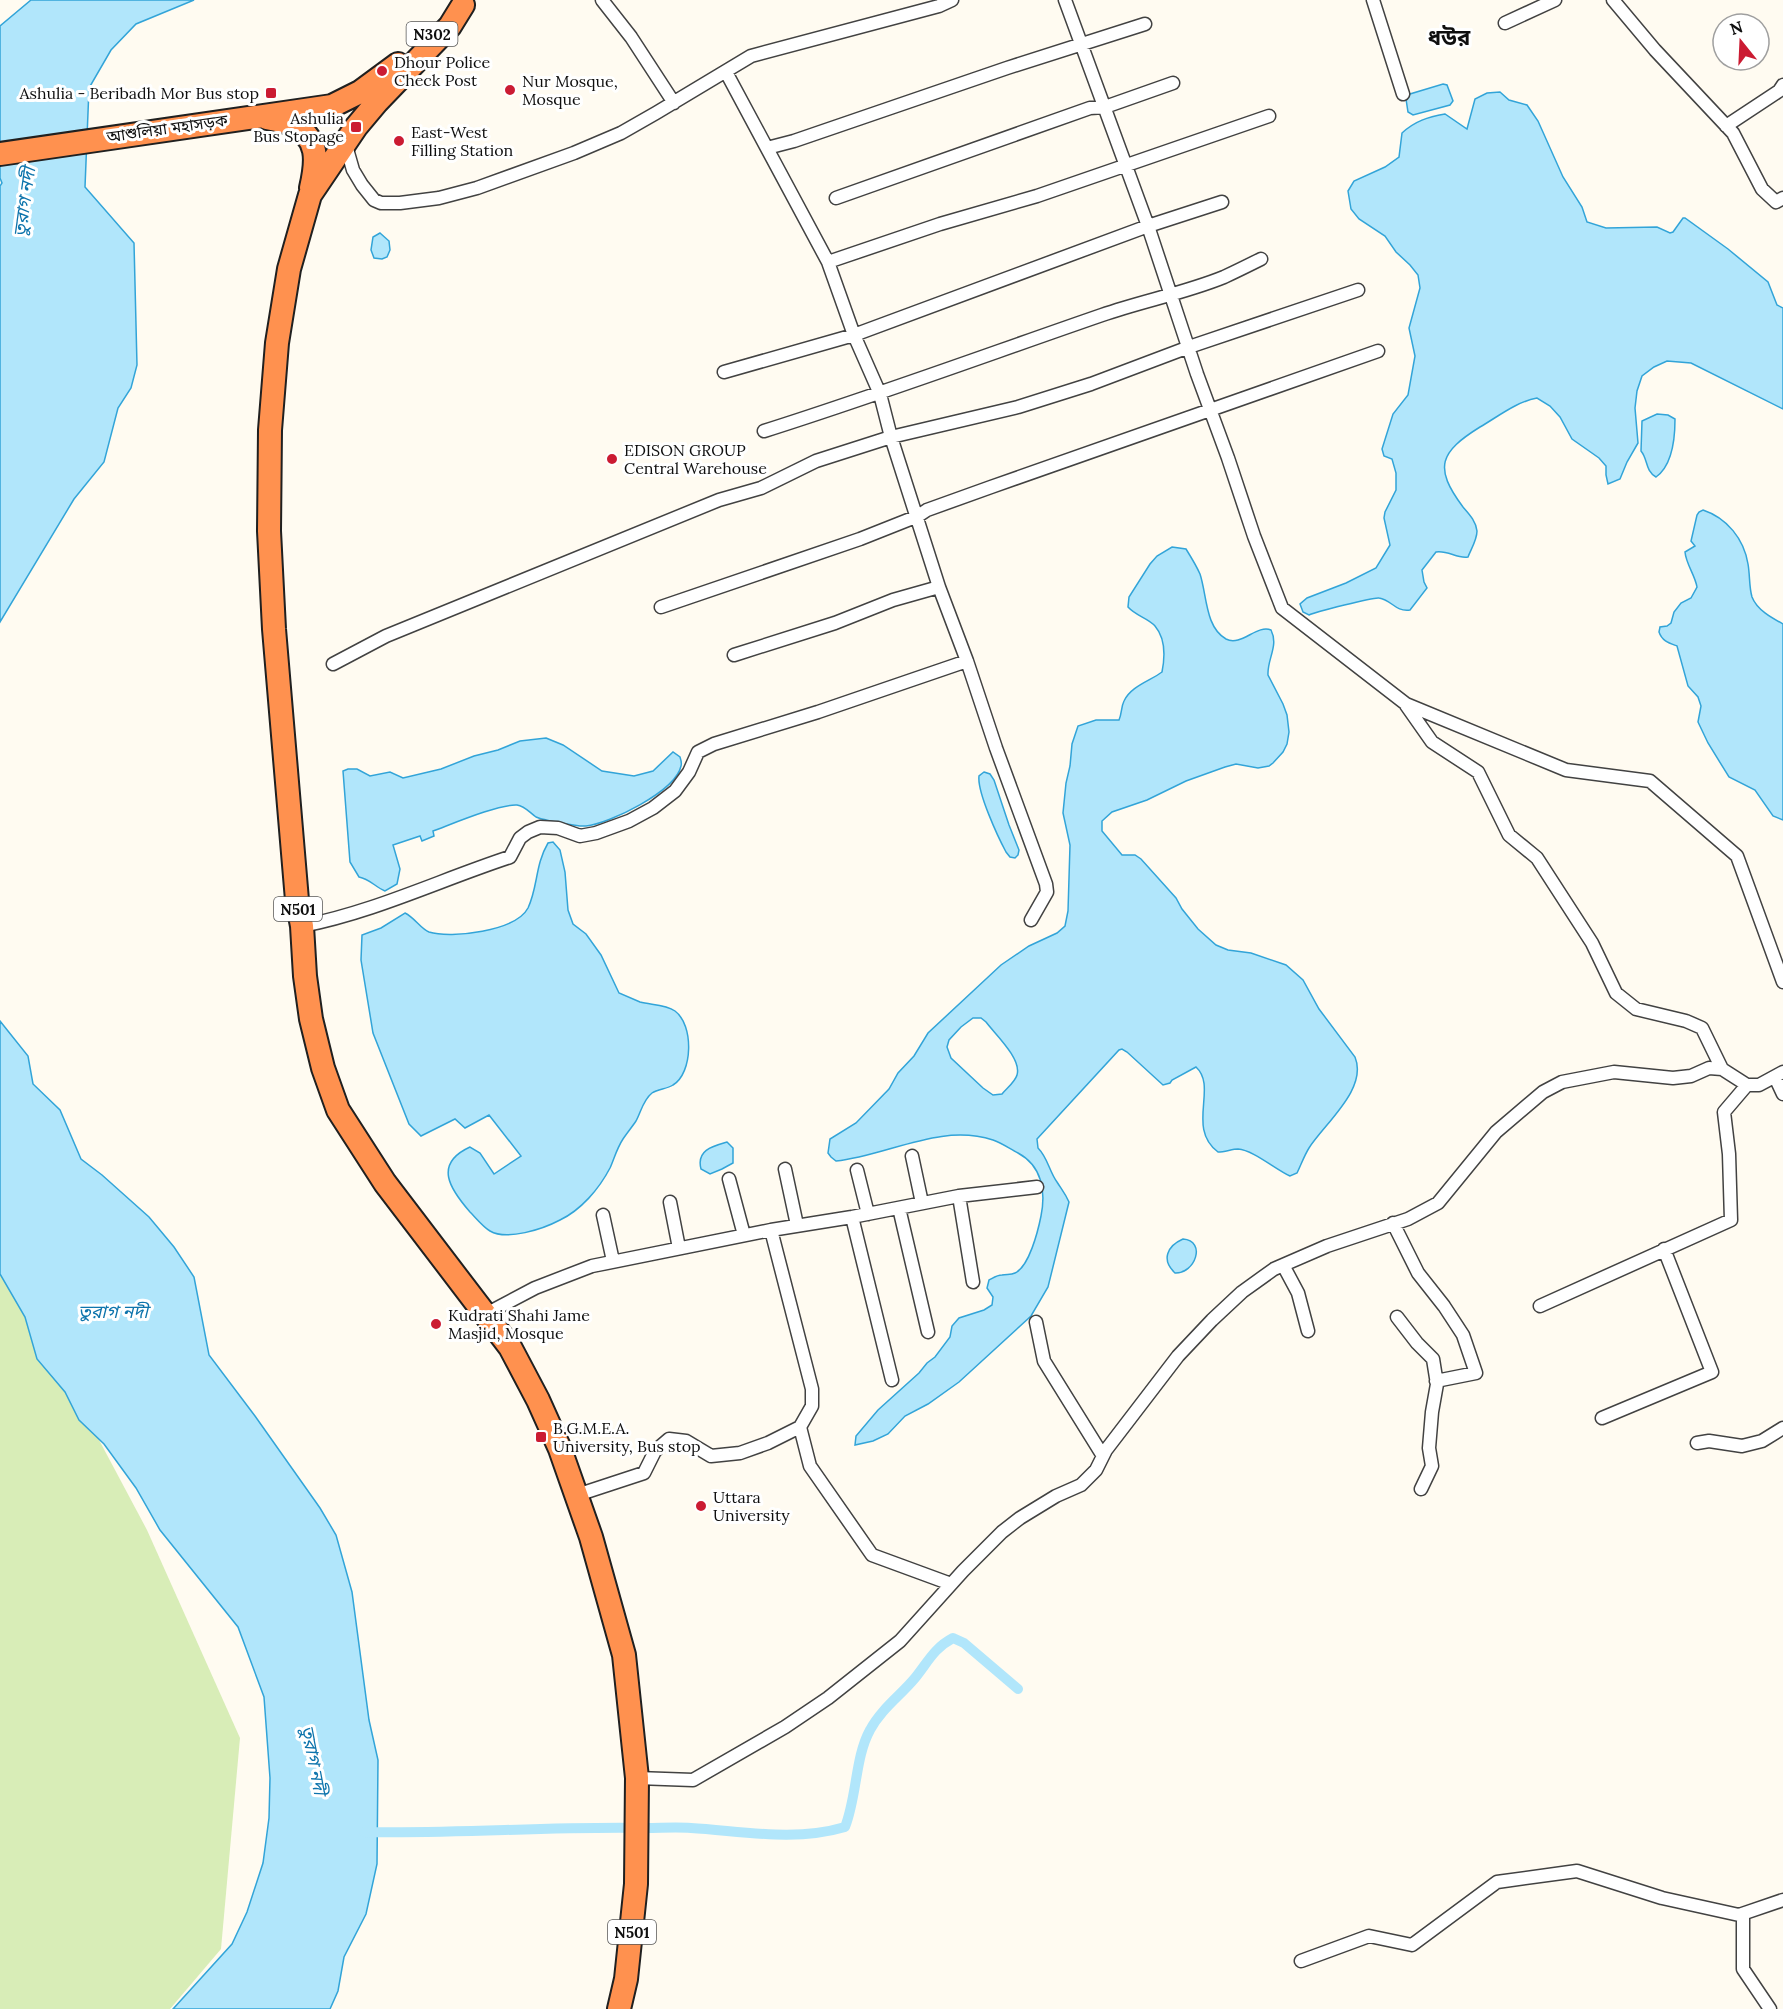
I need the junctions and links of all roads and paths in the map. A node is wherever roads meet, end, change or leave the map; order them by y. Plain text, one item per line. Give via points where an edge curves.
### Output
1 (602, 0) edge
2 (952, 0) edge
3 (1065, 0) edge
4 (1373, 0) edge
5 (1555, 0) edge
6 (1613, 0) edge
7 (465, 2) edge
8 (1505, 23) dead end
9 (1145, 24) dead end
10 (1082, 43) junction
11 (726, 72) junction
12 (1173, 83) dead end
13 (1783, 85) edge
14 (1404, 94) dead end
15 (674, 103) junction
16 (1105, 107) junction
17 (257, 116) junction
18 (1269, 117) dead end
19 (1726, 126) junction
20 (345, 142) junction
21 (767, 148) junction
22 (0, 154) edge
23 (1125, 165) junction
24 (310, 195) junction
25 (836, 198) dead end
26 (1222, 201) dead end
27 (1781, 201) edge
28 (1148, 226) junction
29 (1261, 259) dead end
30 (828, 262) junction
31 (1358, 290) dead end
32 (1172, 294) junction
33 (854, 335) junction
34 (1189, 347) junction
35 (1378, 351) dead end
36 (724, 372) dead end
37 (880, 394) junction
38 (1210, 410) junction
39 (764, 431) dead end
40 (891, 437) junction
41 (918, 516) junction
42 (939, 587) junction
43 (661, 607) dead end
44 (734, 656) dead end
45 (968, 661) junction
46 (333, 664) dead end
47 (1406, 704) junction
48 (1031, 920) dead end
49 (302, 926) junction
50 (1783, 982) edge
51 (1722, 1069) junction
52 (1779, 1075) edge
53 (1747, 1084) junction
54 (1783, 1094) edge
55 (912, 1156) dead end
56 (785, 1169) dead end
57 (857, 1170) dead end
58 (729, 1179) dead end
59 (1037, 1187) dead end
60 (959, 1196) junction
61 (670, 1202) dead end
62 (922, 1203) junction
63 (899, 1208) junction
64 (867, 1214) junction
65 (603, 1215) dead end
66 (852, 1217) junction
67 (1393, 1223) junction
68 (797, 1225) junction
69 (771, 1230) junction
70 (744, 1235) junction
71 (679, 1248) junction
72 (1664, 1249) junction
73 (613, 1262) junction
74 (1283, 1265) junction
75 (974, 1282) dead end
76 (1540, 1306) dead end
77 (486, 1314) junction
78 (1397, 1317) dead end
79 (1036, 1322) dead end
80 (1308, 1331) dead end
81 (928, 1332) dead end
82 (892, 1380) dead end
83 (1436, 1381) junction
84 (1602, 1418) dead end
85 (800, 1426) junction
86 (1783, 1428) edge
87 (1697, 1443) dead end
88 (1103, 1456) junction
89 (1421, 1489) dead end
90 (577, 1495) junction
91 (951, 1584) junction
92 (636, 1784) junction
93 (1783, 1900) edge
94 (1743, 1914) junction
95 (1300, 1961) dead end
96 (619, 2009) edge
97 (1770, 2009) edge

1 - 15 street
2 - 11 street via 751,56
3 - 10 street
4 - 14 street
5 - 8 street
6 - 19 street
7 - 17 highway, আশুলিয়া মহাসড়ক / N302 via 395,67 360,92 332,106
7 - 20 highway, N501 via 450,26 377,102
9 - 10 street
10 - 16 street
10 - 21 street
11 - 15 street
11 - 21 street
12 - 16 street
13 - 19 street
15 - 20 street via 574,153 477,188 400,203 374,200 353,170
16 - 23 street
16 - 25 street via 1090,108
17 - 22 highway, আশুলিয়া মহাসড়ক / N302
17 - 24 highway via 291,124 314,145
18 - 23 street
19 - 27 street via 1762,189
20 - 24 highway, N501
21 - 30 street
23 - 28 street
23 - 30 street
24 - 49 highway, N501 via 289,269 277,343 268,531
26 - 28 street
28 - 32 street
28 - 33 street
29 - 32 street
30 - 33 street
31 - 34 street
32 - 34 street
32 - 37 street
33 - 36 street
33 - 37 street
34 - 38 street
34 - 40 street via 1018,407
35 - 38 street
37 - 39 street
37 - 40 street
38 - 41 street
38 - 47 street via 1282,608
40 - 41 street
40 - 46 street via 816,461 761,488 719,500 544,571 386,636
41 - 42 street
41 - 43 street
42 - 44 street
42 - 45 street
45 - 48 street via 1046,884 1047,892
45 - 49 street via 714,744 698,752 675,791 629,821 580,836 540,827 520,838 510,857 407,896
47 - 50 street via 1566,770 1650,781 1737,856
47 - 51 street via 1432,742 1478,772 1509,835 1537,858 1592,944 1616,993 1636,1009 1702,1028
49 - 77 highway, N501 via 311,1019 338,1110 385,1183
51 - 53 street
51 - 67 street via 1709,1068 1673,1078 1614,1072 1563,1082 1543,1092 1497,1132 1438,1203
52 - 53 street via 1759,1085
52 - 54 street
53 - 72 street via 1724,1112 1731,1220
55 - 62 street
56 - 68 street
57 - 64 street
58 - 70 street
59 - 60 street
60 - 62 street
60 - 75 street
61 - 71 street
62 - 63 street
63 - 64 street
63 - 81 street
64 - 66 street
65 - 73 street
66 - 68 street
66 - 82 street
67 - 74 street
67 - 83 street via 1418,1273 1463,1335 1476,1373
68 - 69 street
69 - 70 street
69 - 85 street via 812,1389 812,1406
70 - 71 street
71 - 73 street
72 - 76 street
72 - 84 street via 1712,1372
73 - 77 street via 535,1288
74 - 80 street via 1298,1293
74 - 88 street via 1242,1292 1178,1356
77 - 90 highway, N501 via 510,1347 538,1400
78 - 83 street via 1433,1359
79 - 88 street via 1044,1361
83 - 89 street via 1429,1448 1432,1466
85 - 90 street via 740,1453 711,1456 686,1441 669,1439 656,1451 644,1473
85 - 91 street via 810,1466 872,1555
86 - 87 street via 1762,1441 1742,1446
88 - 91 street via 1081,1485 1020,1518
90 - 92 highway, N501 via 624,1655
91 - 92 street via 900,1641 785,1727 693,1780
92 - 96 highway, N501 via 636,1884
93 - 94 street
94 - 95 street via 1662,1898 1577,1871 1497,1882 1412,1945 1369,1936
94 - 97 street via 1743,1969

